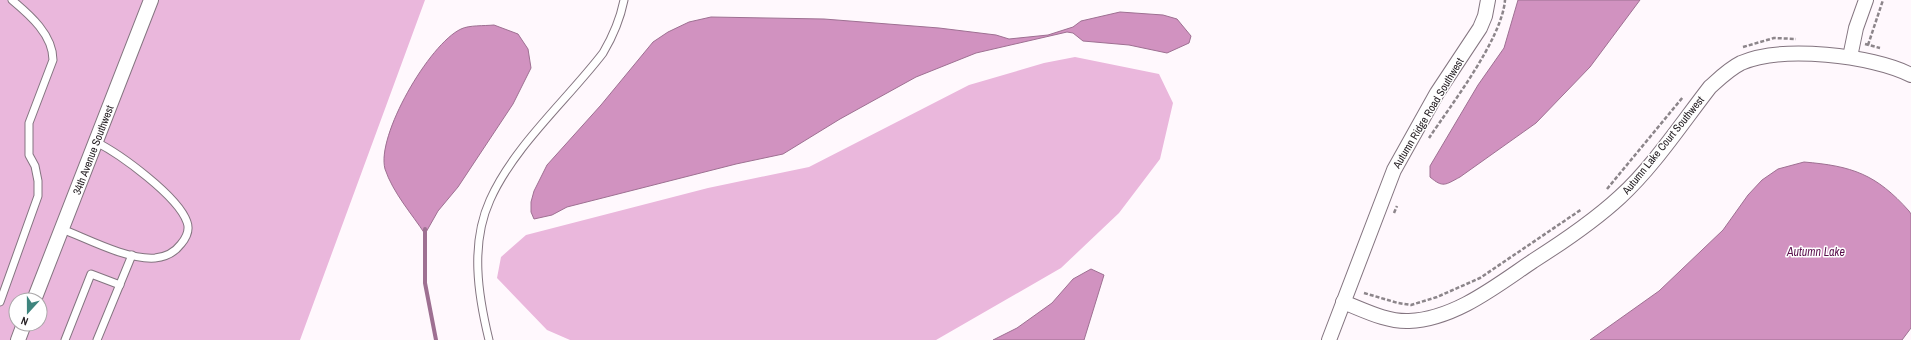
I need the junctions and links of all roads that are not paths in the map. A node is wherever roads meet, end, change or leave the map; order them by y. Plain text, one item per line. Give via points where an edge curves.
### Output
1 (12, 0) edge
2 (151, 0) edge
3 (624, 0) edge
4 (1488, 0) edge
5 (1866, 0) edge
6 (1850, 57) junction
7 (1911, 75) edge
8 (96, 142) junction
9 (62, 229) junction
10 (132, 255) junction
11 (120, 285) junction
12 (37, 292) edge
13 (0, 302) edge
14 (1343, 302) junction
15 (65, 340) edge
16 (97, 340) edge
17 (489, 340) edge
18 (1329, 340) edge

1 - 13 lane via 30,15 44,34 53,50 53,60 29,123 29,155 35,166 38,196
2 - 8 street, 34th Avenue Southwest
3 - 17 lane via 613,37 603,53 522,148 490,199 479,240 477,267
4 - 14 street, Autumn Ridge Road Southwest via 1480,28 1437,94 1394,170
5 - 6 street
6 - 7 street, Autumn Lake Court Southwest via 1880,63
6 - 14 street, Autumn Lake Court Southwest via 1776,54 1761,56 1741,63 1723,74 1621,197 1554,247 1466,304 1431,318 1409,321 1383,317
8 - 9 street, 34th Avenue Southwest
8 - 10 lane via 115,152 152,182 182,211 187,222 184,242 168,255 155,258
9 - 10 lane
9 - 12 street, 34th Avenue Southwest
10 - 11 lane
11 - 15 lane via 92,274
11 - 16 lane
14 - 18 street, Autumn Ridge Road Southwest

